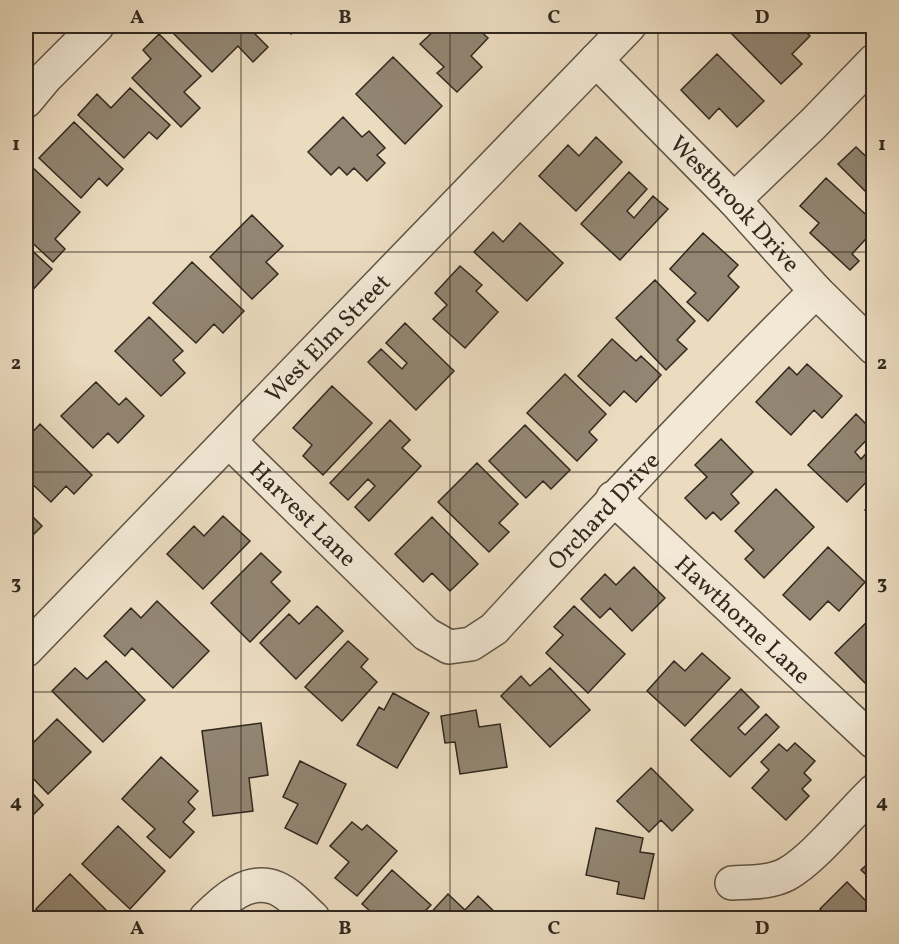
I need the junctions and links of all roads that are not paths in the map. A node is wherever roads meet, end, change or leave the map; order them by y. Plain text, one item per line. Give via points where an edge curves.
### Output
1 (97, 26) edge
2 (629, 26) edge
3 (596, 60) junction
4 (873, 61) edge
5 (26, 101) edge
6 (734, 200) junction
7 (816, 291) junction
8 (873, 348) edge
9 (229, 441) junction
10 (613, 498) junction
11 (377, 586) joint
12 (26, 650) edge
13 (873, 742) edge
14 (873, 790) edge
15 (732, 883) dead end
16 (206, 918) edge
17 (313, 918) edge

1 - 5 street
2 - 3 street, West Elm Street
3 - 6 street, Westbrook Drive
3 - 9 street, West Elm Street
4 - 6 street
6 - 7 street, Westbrook Drive
7 - 8 street, Westbrook Drive
7 - 10 street, Orchard Drive
9 - 11 street, Harvest Lane
9 - 12 street, West Elm Street
10 - 11 street, Orchard Drive via 494,629 471,645 449,647 426,634
10 - 13 street, Hawthorne Lane
14 - 15 street via 807,859 786,874 765,881
16 - 17 street via 243,888 264,886 287,894

